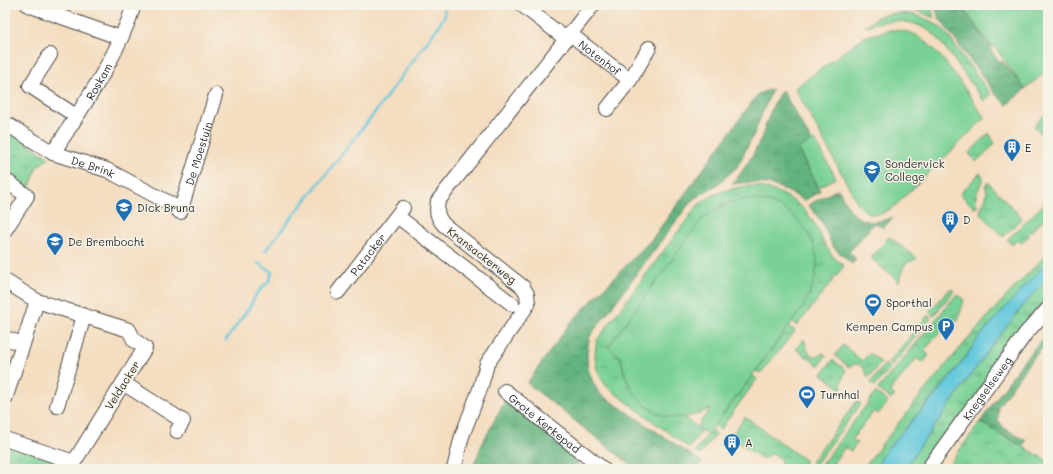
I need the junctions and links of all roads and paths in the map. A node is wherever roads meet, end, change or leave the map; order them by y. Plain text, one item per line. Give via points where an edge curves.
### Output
1 (134, 5) edge
2 (522, 5) edge
3 (593, 5) edge
4 (30, 6) edge
5 (568, 37) junction
6 (121, 38) junction
7 (649, 48) dead end
8 (50, 55) dead end
9 (630, 80) junction
10 (216, 95) dead end
11 (607, 109) dead end
12 (76, 116) junction
13 (5, 122) edge
14 (53, 153) junction
15 (5, 180) edge
16 (180, 212) joint
17 (5, 230) edge
18 (470, 246) junction
19 (457, 262) junction
20 (5, 281) edge
21 (338, 292) dead end
22 (37, 301) junction
23 (512, 304) dead end
24 (1048, 308) edge
25 (84, 316) junction
26 (5, 338) edge
27 (23, 344) junction
28 (124, 383) junction
29 (505, 391) dead end
30 (5, 398) edge
31 (57, 406) dead end
32 (177, 431) dead end
33 (5, 440) edge
34 (454, 469) edge
35 (603, 469) edge
36 (928, 469) edge

1 - 6 street, Roskam
2 - 5 street, Notenhof
3 - 5 street, Kransackerweg
4 - 6 street
5 - 9 street, Notenhof
5 - 18 street, Kransackerweg via 438,201 438,219
6 - 12 street, Roskam
7 - 9 street, Notenhof
8 - 12 street via 30,86
9 - 11 street, Notenhof
10 - 16 street, De Moestuin
12 - 14 street, Roskam
13 - 14 street, De Brink
14 - 16 street, De Brink via 107,170 171,204
15 - 17 street via 27,196
18 - 19 street
18 - 34 street, Kransackerweg via 523,287 528,304 487,364 462,436
19 - 21 street, Patacker via 400,212
19 - 23 street, Patacker
20 - 22 street, Veldacker
22 - 25 street, Veldacker
22 - 27 street
24 - 36 street, Knegselseweg via 1026,333
25 - 28 street, Veldacker via 129,330 134,340 145,348
25 - 31 street
26 - 27 street
27 - 30 street
28 - 32 street via 182,421
28 - 33 street, Veldacker via 74,462
29 - 35 street, Grote Kerkepad

